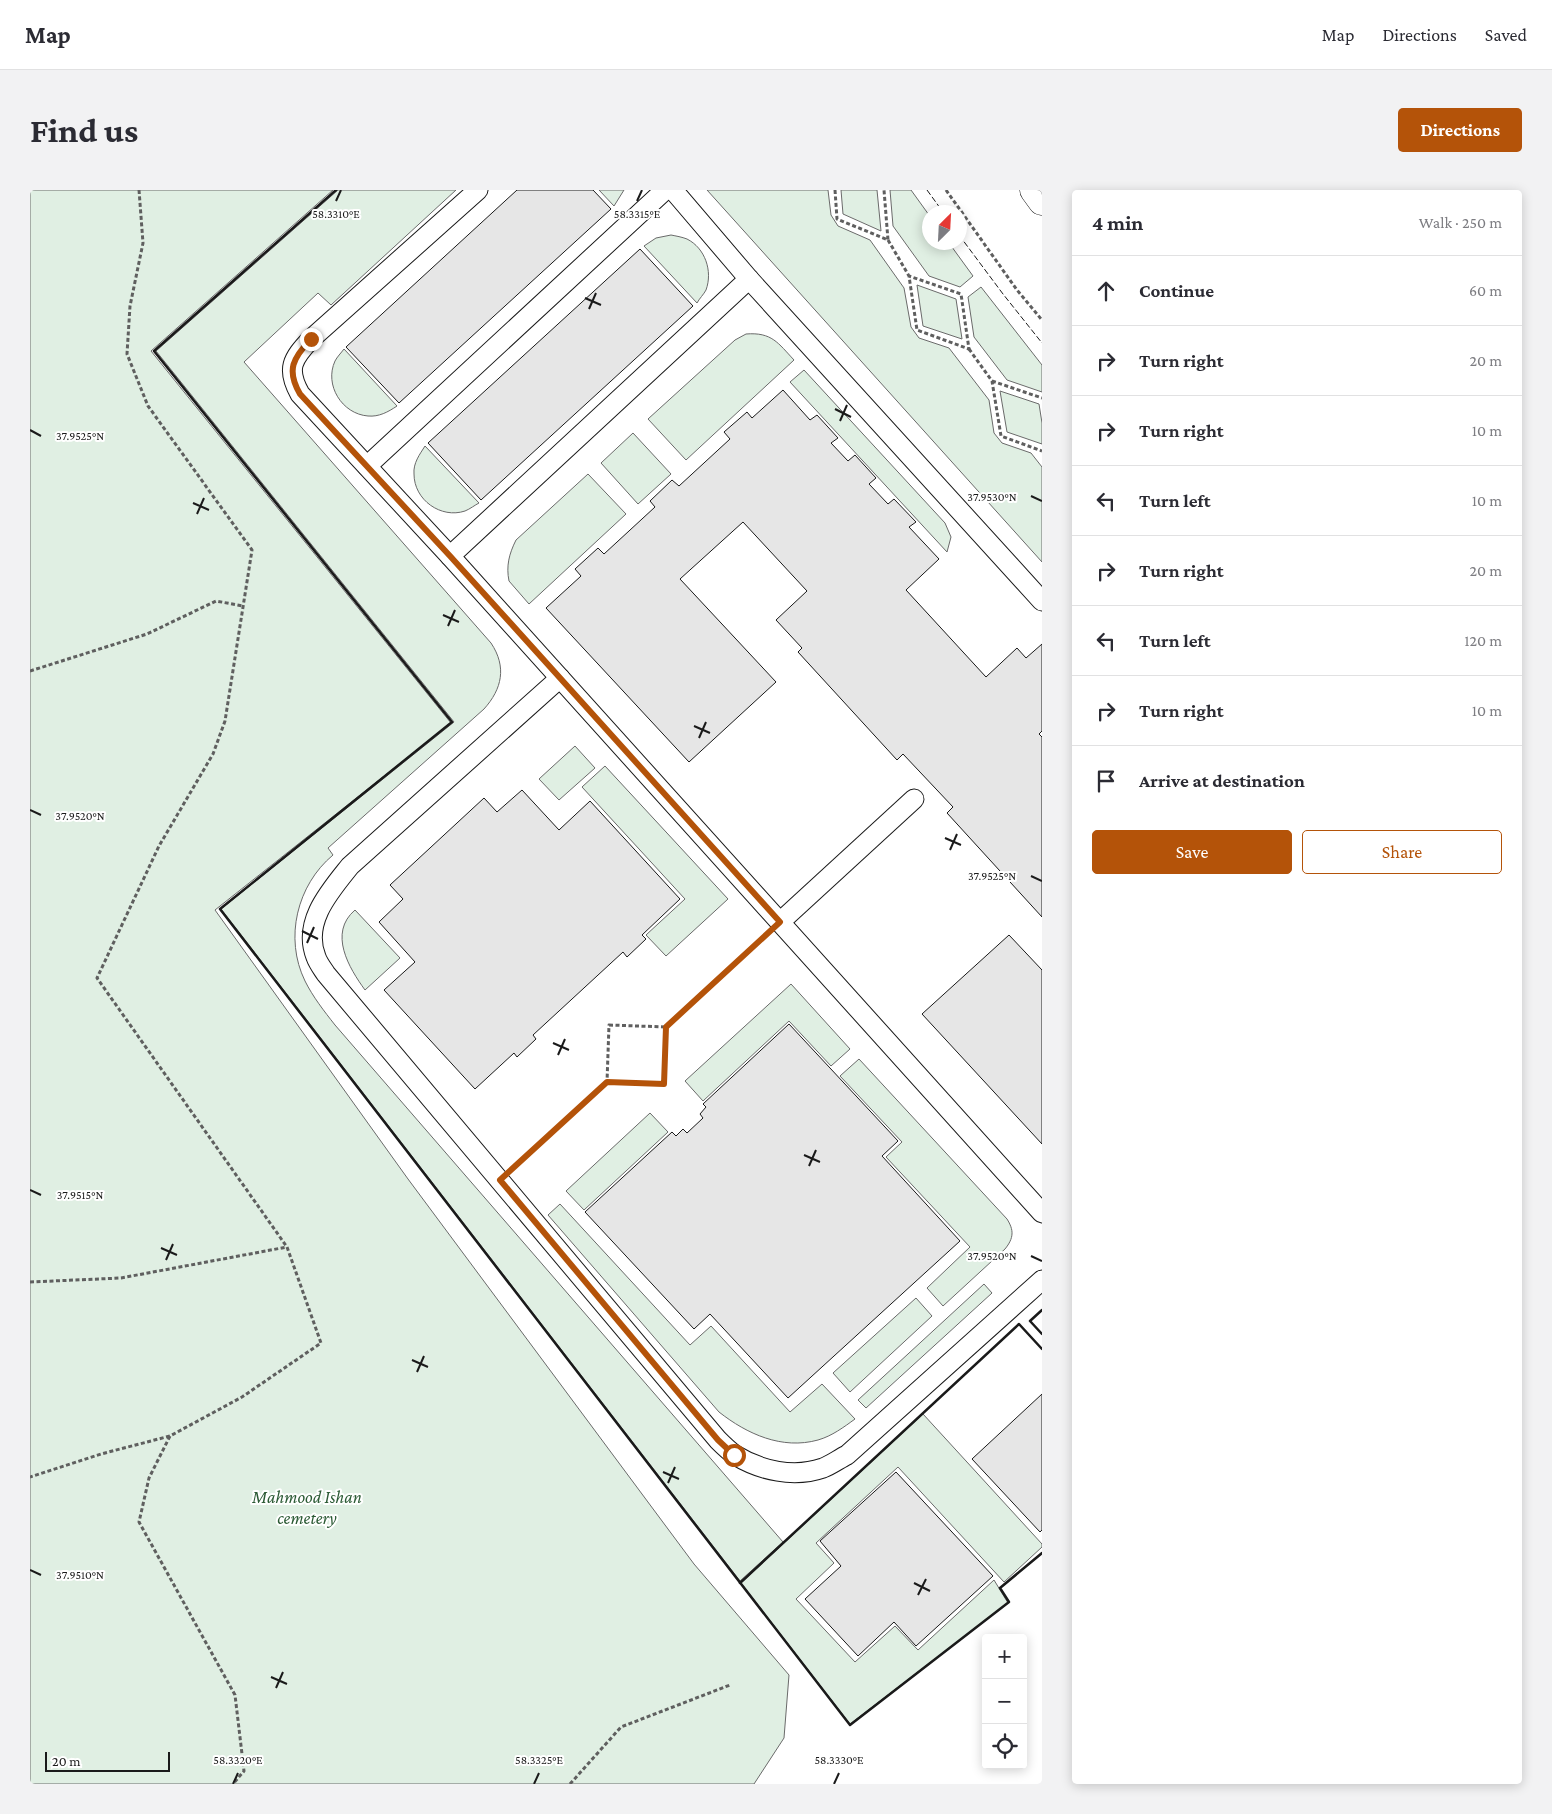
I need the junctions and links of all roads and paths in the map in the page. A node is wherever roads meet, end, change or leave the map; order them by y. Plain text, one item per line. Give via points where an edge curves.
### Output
1 (139, 190) edge
2 (478, 190) edge
3 (665, 190) edge
4 (673, 190) edge
5 (835, 190) edge
6 (884, 190) edge
7 (946, 190) edge
8 (1034, 190) edge
9 (1042, 201) edge
10 (888, 240) junction
11 (909, 276) junction
12 (749, 279) junction
13 (1042, 320) edge
14 (969, 349) junction
15 (992, 381) junction
16 (1042, 398) edge
17 (1042, 451) edge
18 (367, 466) junction
19 (450, 556) junction
20 (1042, 601) edge
21 (243, 606) junction
22 (30, 671) edge
23 (560, 678) junction
24 (914, 799) dead end
25 (780, 922) junction
26 (666, 1027) junction
27 (607, 1082) junction
28 (500, 1180) junction
29 (1042, 1213) edge
30 (287, 1247) junction
31 (1042, 1280) edge
32 (30, 1282) edge
33 (170, 1436) junction
34 (30, 1477) edge
35 (730, 1685) dead end
36 (233, 1784) edge
37 (570, 1784) edge

1 - 21 path via 143,243 130,306 127,354 148,406 252,550
2 - 18 lane via 311,339 292,365 293,382 300,394
3 - 18 lane
4 - 12 lane
5 - 10 path via 837,219
6 - 10 path
7 - 13 path
8 - 9 main road
10 - 11 path
11 - 14 path via 918,330
11 - 14 path via 961,294
12 - 19 lane
12 - 20 lane
14 - 15 path
15 - 16 path
15 - 17 path via 1001,436
18 - 19 lane
19 - 23 lane
21 - 22 path via 216,601 147,634
21 - 30 path via 225,721 213,754 159,846 98,978
23 - 25 lane
23 - 28 lane via 350,866 330,890 312,933 315,956 326,974
24 - 25 lane
25 - 26 path
25 - 29 lane
26 - 27 path via 609,1025
26 - 27 path via 664,1084
27 - 28 path
28 - 31 lane via 718,1440 734,1455 776,1471 798,1473 824,1468 847,1455
30 - 32 path via 121,1278
30 - 33 path via 321,1343 242,1398
33 - 34 path
33 - 36 path via 149,1478 138,1522 235,1695 244,1771
35 - 37 path via 622,1727

